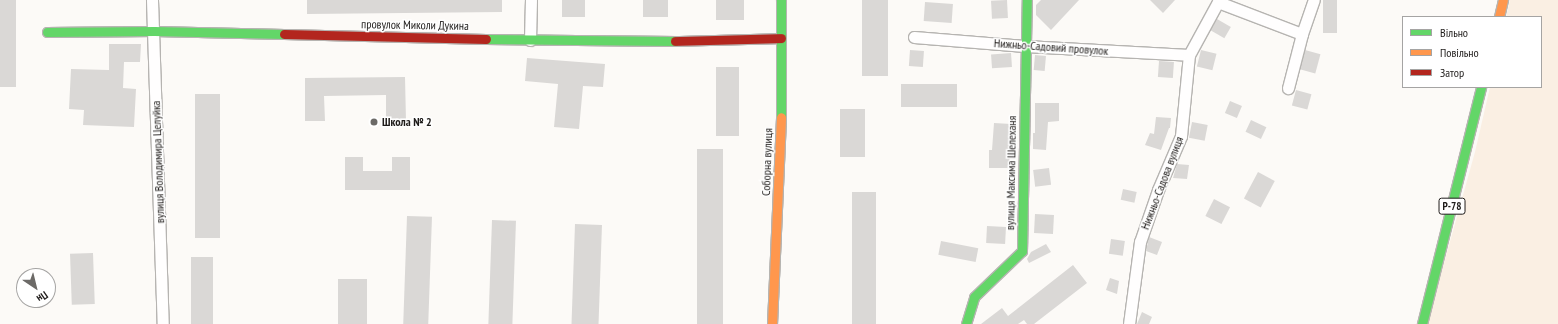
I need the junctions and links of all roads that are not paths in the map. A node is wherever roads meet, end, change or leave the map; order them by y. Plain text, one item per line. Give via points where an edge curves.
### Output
1 (152, 0) edge
2 (531, 0) edge
3 (782, 0) edge
4 (1027, 0) edge
5 (1314, 0) edge
6 (1503, 0) edge
7 (1218, 1) edge
8 (1499, 16) edge
9 (154, 31) junction
10 (48, 32) dead end
11 (1302, 34) junction
12 (914, 37) dead end
13 (781, 38) junction
14 (530, 40) junction
15 (1025, 46) junction
16 (1189, 55) junction
17 (1288, 88) dead end
18 (1481, 88) edge
19 (163, 324) edge
20 (772, 324) edge
21 (966, 324) edge
22 (1129, 324) edge
23 (1422, 324) edge

1 - 9 street, вулиця Володимира Целуйка
2 - 14 street
3 - 13 street, Соборна вулиця
4 - 15 street, вулиця Максима Шелеханя
5 - 11 street
6 - 8 street
7 - 11 street
7 - 16 street, Нижньо-Садова вулиця
9 - 10 street, провулок Миколи Дукина
9 - 14 street, провулок Миколи Дукина
9 - 19 street, вулиця Володимира Целуйка
11 - 17 street
12 - 15 street, Нижньо-Садовий провулок
13 - 14 street, провулок Миколи Дукина via 682,41
13 - 20 street, Соборна вулиця via 782,91
15 - 16 street, Нижньо-Садовий провулок
15 - 21 street, вулиця Максима Шелеханя via 1022,251 974,297
16 - 22 street, Нижньо-Садова вулиця via 1181,136 1140,242
18 - 23 street, Р-78

